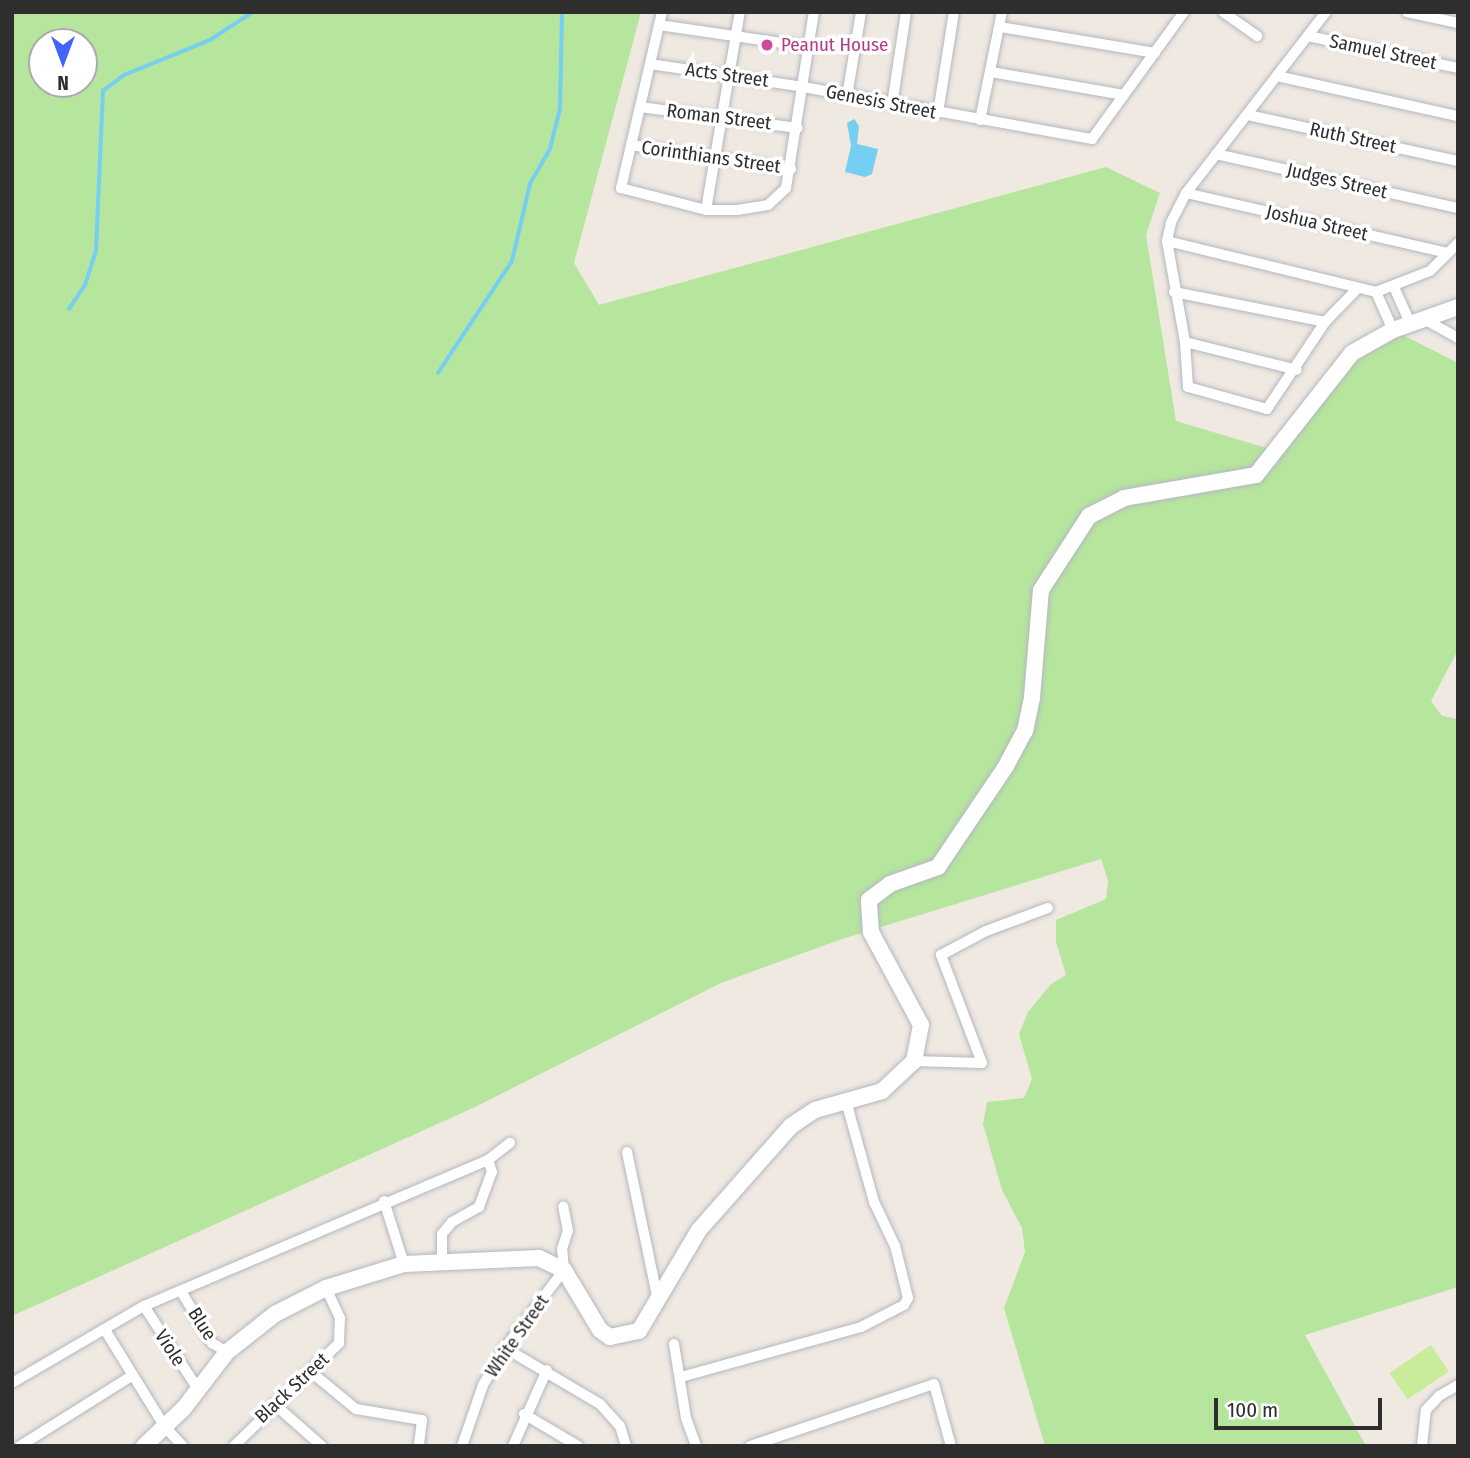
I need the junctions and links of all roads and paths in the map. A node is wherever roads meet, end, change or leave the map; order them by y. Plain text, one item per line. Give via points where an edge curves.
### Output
1 (662, 12) edge
2 (740, 12) edge
3 (814, 12) edge
4 (861, 12) edge
5 (906, 12) edge
6 (954, 12) edge
7 (1002, 12) edge
8 (1184, 12) edge
9 (1223, 12) edge
10 (1326, 12) edge
11 (1407, 12) edge
12 (1458, 23) edge
13 (659, 25) junction
14 (1000, 27) junction
15 (736, 36) junction
16 (1257, 36) dead end
17 (1308, 36) junction
18 (809, 47) junction
19 (1155, 53) junction
20 (650, 64) junction
21 (1458, 68) edge
22 (991, 72) junction
23 (729, 76) junction
24 (1277, 76) junction
25 (803, 86) junction
26 (1124, 95) junction
27 (847, 96) junction
28 (891, 105) junction
29 (640, 107) junction
30 (938, 113) junction
31 (1248, 115) junction
32 (1458, 116) edge
33 (722, 118) junction
34 (980, 120) junction
35 (798, 128) junction
36 (631, 145) junction
37 (1216, 154) junction
38 (715, 157) junction
39 (1458, 161) edge
40 (791, 169) junction
41 (1186, 193) junction
42 (1458, 208) edge
43 (706, 210) junction
44 (1167, 241) junction
45 (1458, 243) edge
46 (1448, 253) junction
47 (1394, 287) junction
48 (1357, 289) junction
49 (1174, 292) junction
50 (1376, 292) junction
51 (1458, 307) edge
52 (1416, 321) junction
53 (1325, 323) junction
54 (1393, 330) junction
55 (1458, 338) edge
56 (1185, 342) junction
57 (1297, 370) junction
58 (1048, 908) dead end
59 (914, 1061) junction
60 (846, 1101) junction
61 (510, 1143) dead end
62 (627, 1152) dead end
63 (488, 1160) junction
64 (384, 1201) junction
65 (563, 1206) dead end
66 (442, 1260) junction
67 (404, 1264) junction
68 (564, 1270) junction
69 (326, 1288) junction
70 (181, 1291) junction
71 (658, 1303) junction
72 (144, 1306) junction
73 (105, 1330) junction
74 (674, 1344) dead end
75 (505, 1348) junction
76 (227, 1352) junction
77 (547, 1370) junction
78 (311, 1372) junction
79 (133, 1375) junction
80 (681, 1377) junction
81 (12, 1383) edge
82 (1458, 1385) edge
83 (198, 1389) junction
84 (274, 1404) junction
85 (524, 1414) junction
86 (165, 1427) junction
87 (237, 1442) edge
88 (20, 1446) edge
89 (144, 1446) edge
90 (183, 1446) edge
91 (249, 1446) edge
92 (322, 1446) edge
93 (419, 1446) edge
94 (462, 1446) edge
95 (513, 1446) edge
96 (578, 1446) edge
97 (626, 1446) edge
98 (696, 1446) edge
99 (750, 1446) edge
100 (951, 1446) edge
101 (1422, 1446) edge

1 - 13 street, Genesis Street
2 - 15 street
3 - 18 street
4 - 27 street
5 - 28 street
6 - 30 street
7 - 14 street
8 - 19 street, Genesis Street
9 - 16 street
10 - 17 street
11 - 12 street
13 - 15 street
13 - 20 street, Genesis Street
14 - 19 street
14 - 22 street
15 - 18 street
15 - 23 street
17 - 21 street, Samuel Street
17 - 24 street
18 - 25 street
19 - 26 street, Genesis Street
20 - 23 street, Acts Street
20 - 29 street, Genesis Street
22 - 26 street
22 - 34 street
23 - 25 street, Acts Street
23 - 33 street
24 - 31 street
24 - 32 street
25 - 27 street, Genesis Street
25 - 35 street, Genesis Street
26 - 34 street, Genesis Street via 1092,139
27 - 28 street, Genesis Street
28 - 30 street, Genesis Street
29 - 33 street, Roman Street
29 - 36 street, Genesis Street
30 - 34 street, Genesis Street
31 - 37 street
31 - 39 street, Ruth Street
33 - 35 street, Roman Street
33 - 38 street
35 - 40 street, Genesis Street
36 - 38 street, Corinthians Street
36 - 43 street, Genesis Street via 621,188
37 - 41 street
37 - 42 street, Judges Street
38 - 40 street, Corinthians Street
38 - 43 street
40 - 43 street, Genesis Street via 786,188 768,205
41 - 44 street
41 - 46 street, Joshua Street
44 - 48 street
44 - 49 street
45 - 46 street
46 - 47 street via 1430,271
47 - 50 street
47 - 52 street
48 - 50 street
48 - 53 street
49 - 53 street
49 - 56 street
50 - 54 street
51 - 52 street
52 - 54 street
52 - 55 street
53 - 57 street
54 - 59 street via 1352,353 1256,475 1124,498 1089,516 1077,531 1039,597 1032,697 1025,731 1006,766 938,867 890,884 869,900 871,932 921,1025
56 - 57 street
56 - 57 street via 1188,387 1267,409
58 - 59 street via 986,931 941,956 982,1063
59 - 60 street via 882,1091
60 - 71 street via 802,1117 776,1141 699,1230
60 - 80 street via 874,1202 894,1244 908,1298 893,1312 861,1327
61 - 63 street
62 - 71 street
63 - 64 street
63 - 66 street via 492,1172 479,1206 452,1222 442,1234
64 - 67 street
64 - 70 street
65 - 68 street via 568,1231 562,1249
66 - 67 street
66 - 68 street via 539,1258
67 - 69 street
68 - 71 street via 590,1318 610,1337 639,1331
68 - 75 street, White Street
69 - 76 street via 275,1314
69 - 78 street, Black Street via 340,1318 341,1333 339,1343
70 - 72 street
70 - 76 street, Blue via 212,1343
72 - 73 street
72 - 83 street, Viole
73 - 79 street
73 - 81 street
74 - 80 street
75 - 77 street
75 - 94 street, White Street via 483,1385
76 - 83 street
77 - 85 street
77 - 97 street via 611,1413
78 - 84 street, Black Street
78 - 93 street via 356,1409 422,1420
79 - 86 street
79 - 88 street
80 - 98 street
82 - 101 street via 1426,1410
83 - 86 street
84 - 87 street, Black Street
84 - 92 street
85 - 95 street
85 - 96 street
86 - 89 street
86 - 90 street
87 - 91 street
99 - 100 street via 934,1384

